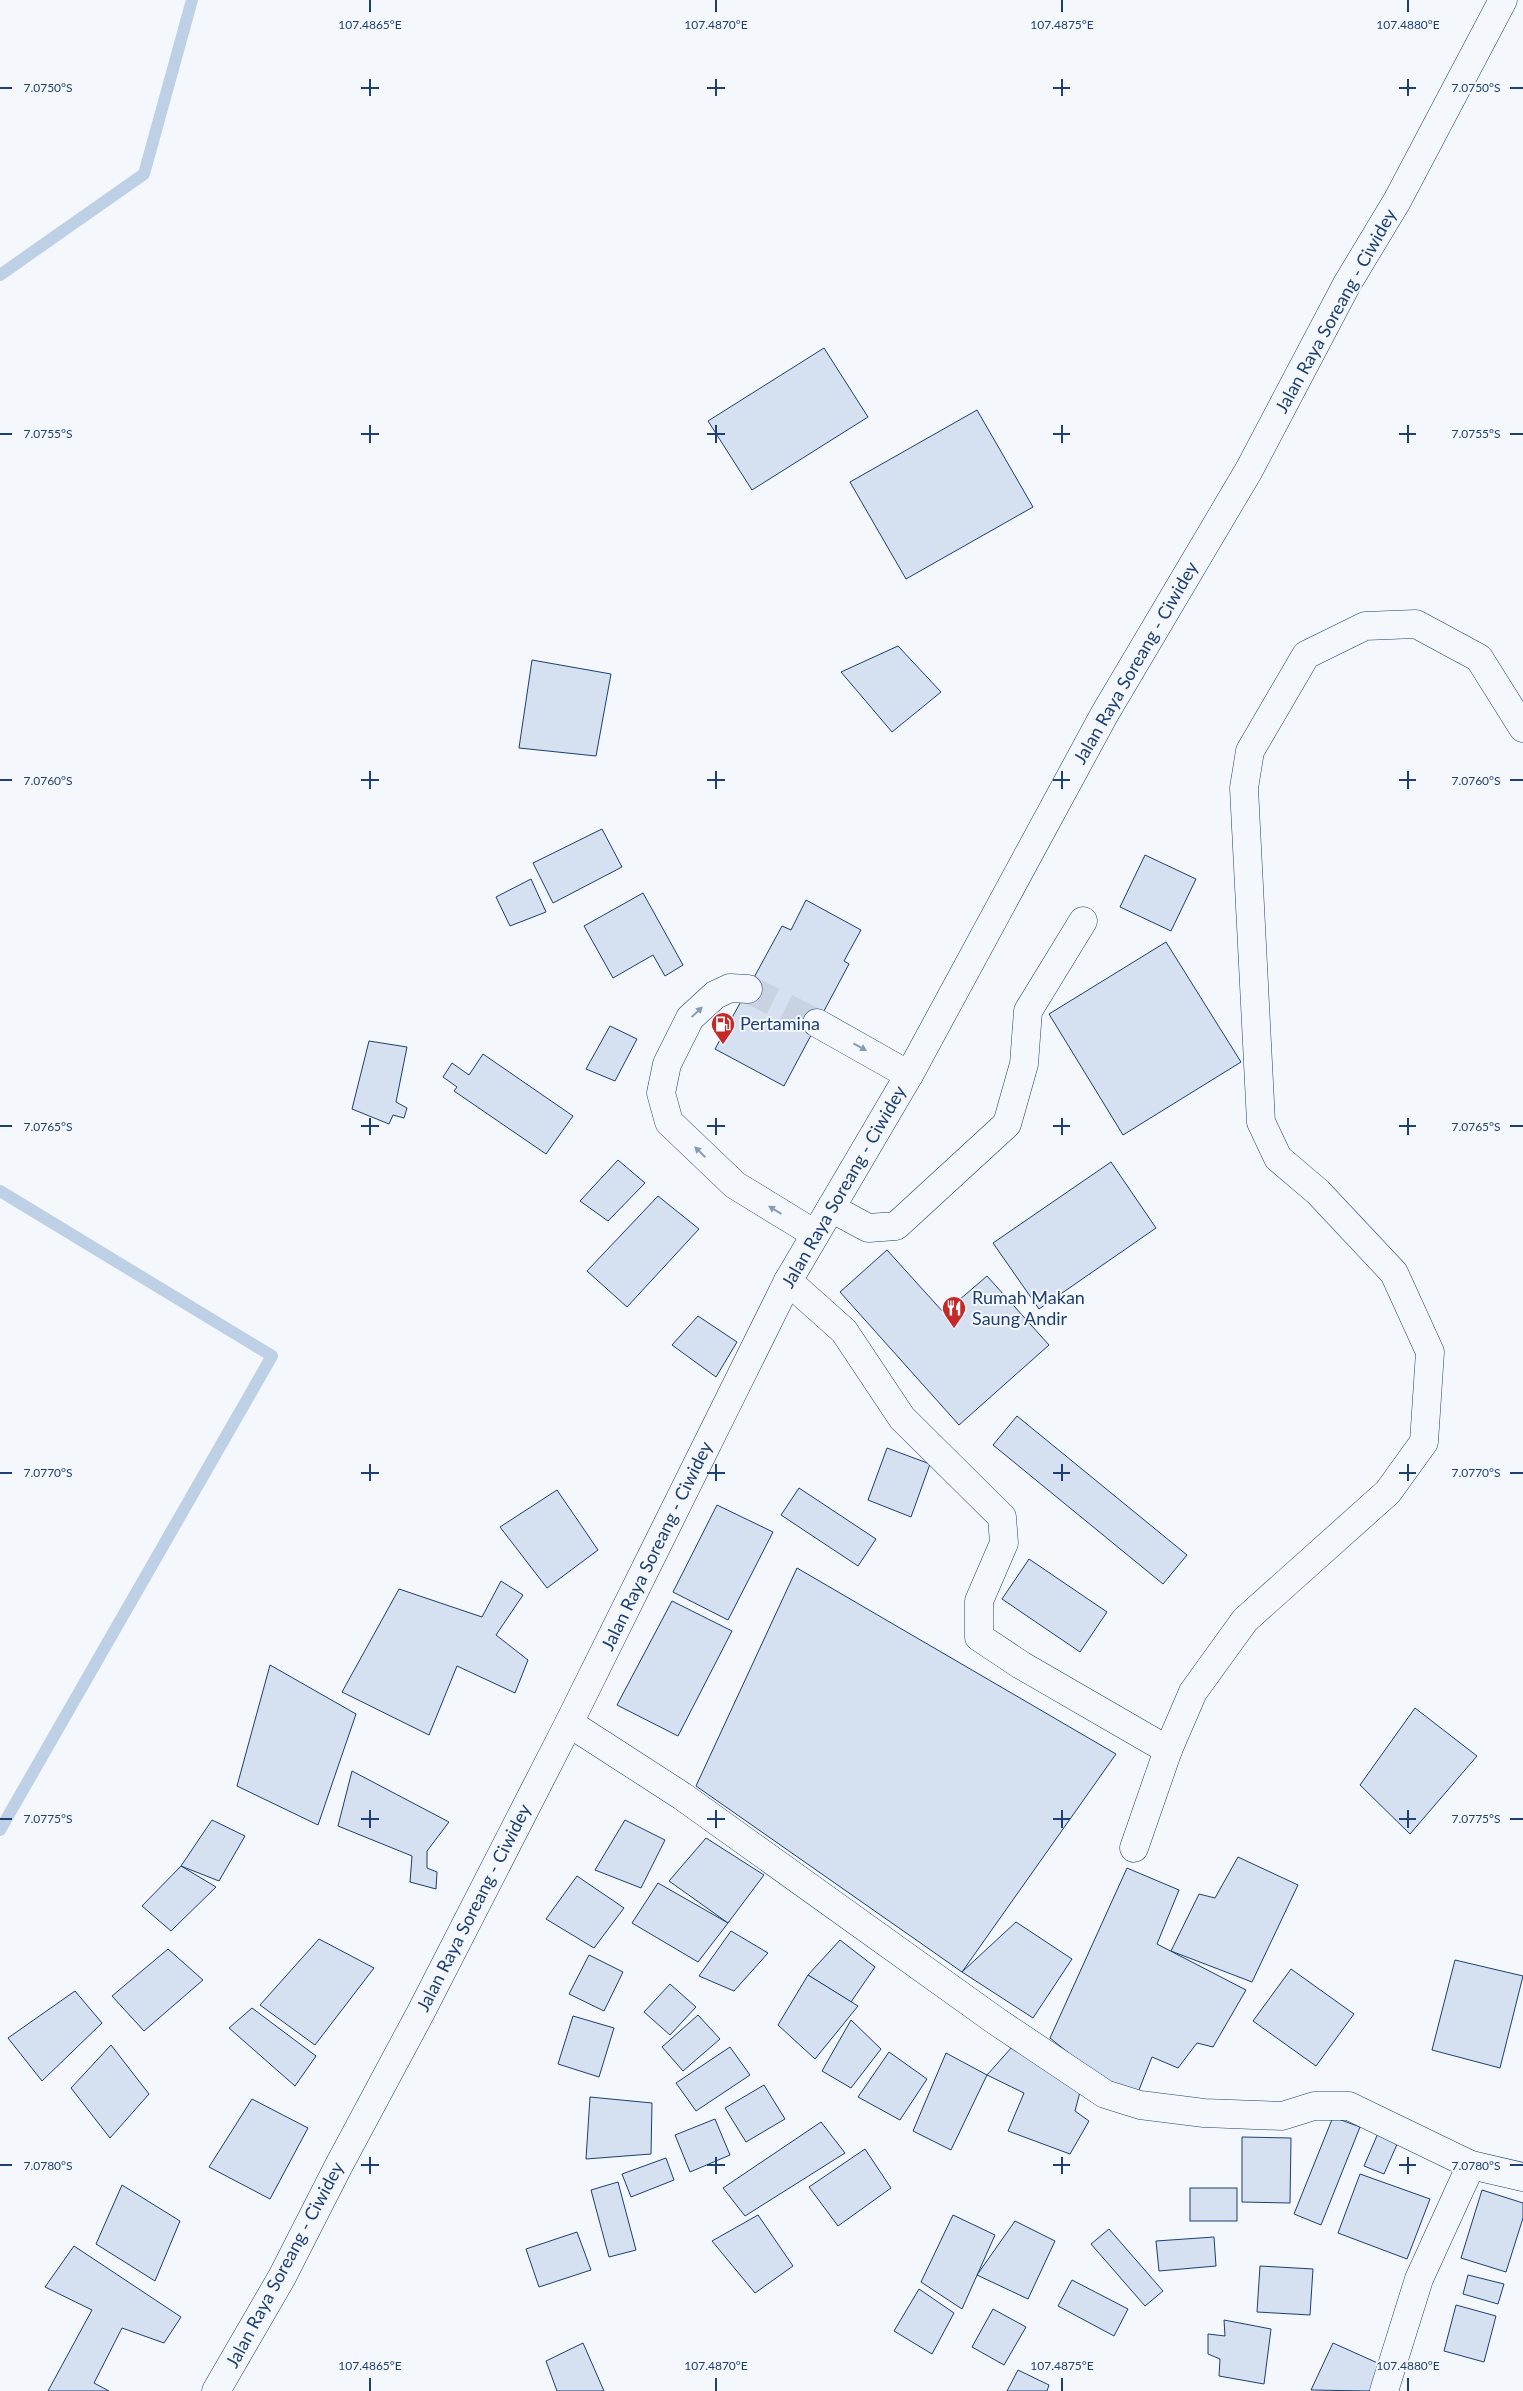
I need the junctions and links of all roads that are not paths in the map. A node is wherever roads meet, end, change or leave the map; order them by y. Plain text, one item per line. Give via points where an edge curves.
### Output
1 (1503, 0) edge
2 (1523, 728) edge
3 (1083, 921) dead end
4 (748, 989) tunnel mouth
5 (818, 1023) tunnel mouth
6 (910, 1074) junction
7 (831, 1208) junction
8 (815, 1234) junction
9 (788, 1281) junction
10 (569, 1724) junction
11 (1168, 1750) junction
12 (1134, 1848) dead end
13 (1470, 2165) junction
14 (1523, 2177) edge
15 (216, 2391) edge
16 (1384, 2391) edge

1 - 6 main road, Jalan Raya Soreang - Ciwidey via 1249,470 1104,715
2 - 11 main road via 1479,658 1416,624 1365,626 1306,655 1250,751 1244,788 1261,1122 1278,1158 1318,1192 1394,1273 1430,1352 1424,1442 1388,1492 1245,1620 1193,1692
3 - 7 main road via 1028,1011 1024,1064 1007,1124 896,1226 868,1228
8 -> 4 main road via 735,1185 670,1122 661,1092 667,1064 690,1018 715,995 730,988
5 -> 6 main road
6 - 7 main road, Jalan Raya Soreang - Ciwidey
7 - 8 main road, Jalan Raya Soreang - Ciwidey
8 - 9 main road, Jalan Raya Soreang - Ciwidey
9 - 10 main road, Jalan Raya Soreang - Ciwidey
9 - 11 main road via 844,1332 902,1418 1002,1517 1004,1543 979,1601 979,1637
10 - 13 main road via 682,1796 996,2021 1105,2094 1140,2105 1213,2113 1282,2116 1314,2106 1349,2106
10 - 15 main road, Jalan Raya Soreang - Ciwidey via 282,2278
11 - 12 main road
13 - 14 main road
13 - 16 main road via 1419,2279

